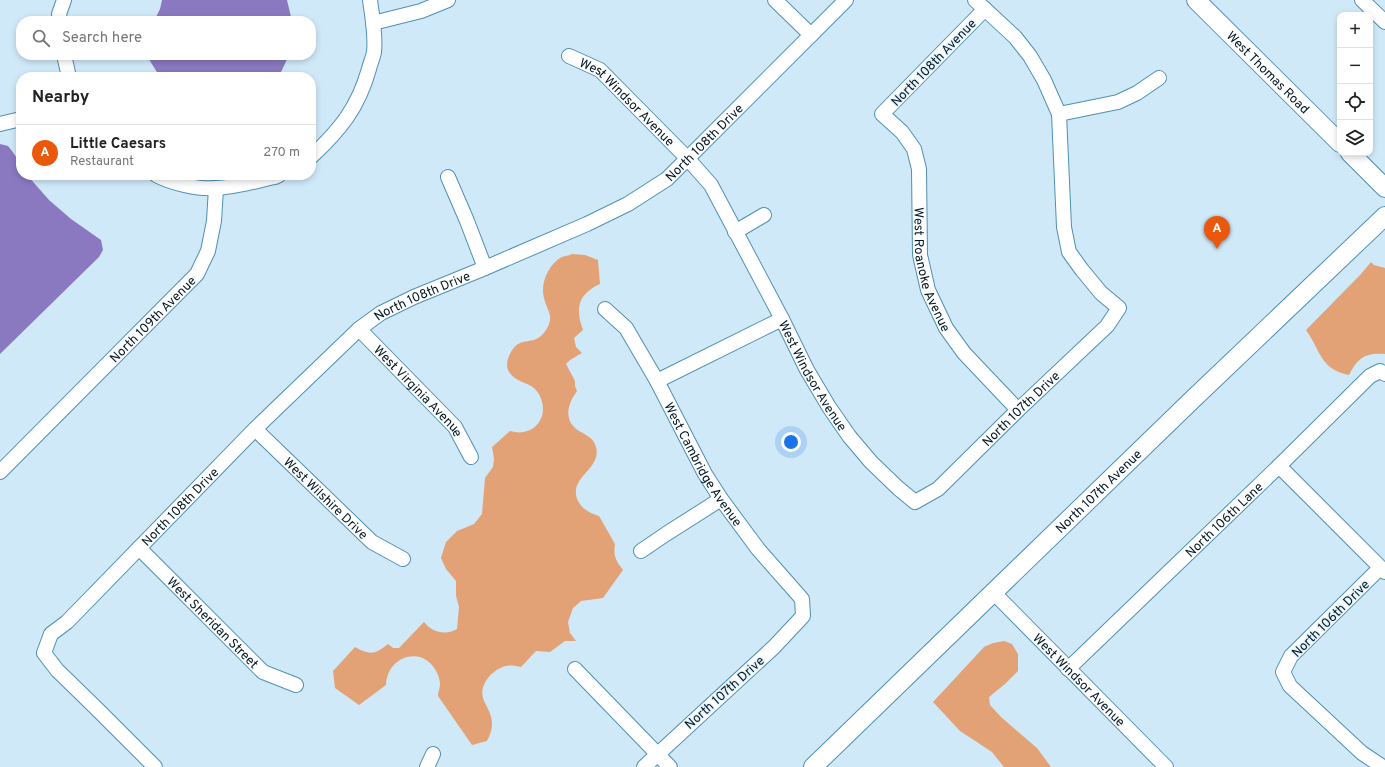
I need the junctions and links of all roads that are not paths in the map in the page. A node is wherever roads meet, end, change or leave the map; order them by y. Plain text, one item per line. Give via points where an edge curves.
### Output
1 (64, 0) edge
2 (370, 0) edge
3 (448, 0) edge
4 (776, 0) edge
5 (846, 0) edge
6 (1196, 0) edge
7 (1362, 0) edge
8 (980, 5) edge
9 (59, 16) edge
10 (1385, 22) edge
11 (373, 23) junction
12 (811, 36) junction
13 (569, 56) dead end
14 (65, 60) edge
15 (68, 72) edge
16 (1159, 78) dead end
17 (882, 114) joint
18 (1059, 114) junction
19 (16, 120) edge
20 (0, 124) edge
21 (1337, 140) edge
22 (316, 152) edge
23 (1353, 156) edge
24 (688, 159) junction
25 (448, 177) dead end
26 (170, 180) edge
27 (259, 180) edge
28 (216, 188) junction
29 (1385, 188) edge
30 (764, 215) dead end
31 (1385, 216) edge
32 (735, 232) junction
33 (485, 268) junction
34 (606, 309) dead end
35 (782, 319) junction
36 (359, 329) junction
37 (1383, 373) edge
38 (657, 381) junction
39 (1018, 410) junction
40 (255, 429) junction
41 (471, 457) dead end
42 (1279, 466) junction
43 (0, 472) edge
44 (721, 499) junction
45 (915, 502) joint
46 (139, 548) junction
47 (641, 551) dead end
48 (402, 559) dead end
49 (1383, 570) edge
50 (993, 592) junction
51 (803, 616) joint
52 (575, 669) dead end
53 (1068, 669) junction
54 (296, 685) dead end
55 (433, 754) dead end
56 (657, 754) junction
57 (155, 767) edge
58 (427, 767) edge
59 (644, 767) edge
60 (670, 767) edge
61 (812, 767) edge
62 (1166, 767) edge
63 (1383, 767) edge

1 - 9 street
2 - 11 street
3 - 11 street via 421,11
4 - 12 street
5 - 12 street, North 108th Drive
6 - 21 main road, West Thomas Road
7 - 10 street
8 - 17 street, North 108th Avenue
8 - 18 street via 1015,37 1030,56
11 - 22 street via 374,51 364,87 350,114
12 - 24 street, North 108th Drive
13 - 24 street, West Windsor Avenue via 600,70
14 - 15 street
16 - 18 street via 1118,102
17 - 39 street, West Roanoke Avenue via 902,132 914,149 920,168 920,255 928,290 946,328 964,353
18 - 39 street, North 107th Drive via 1064,227 1069,252 1102,293 1119,308 1107,326
19 - 20 street
23 - 29 main road
24 - 32 street, West Windsor Avenue via 711,185
24 - 33 street, North 108th Drive via 667,179 628,204
25 - 33 street
26 - 28 street
27 - 28 street
28 - 43 street, North 109th Avenue via 214,221 208,251 197,274
30 - 32 street
31 - 50 main road, North 107th Avenue
32 - 35 street, West Windsor Avenue
33 - 36 street, North 108th Drive via 408,299 381,313
34 - 38 street, West Cambridge Avenue via 626,328
35 - 38 street
35 - 45 street, West Windsor Avenue via 806,370 849,436 871,462
36 - 40 street, North 108th Drive
36 - 41 street, West Virginia Avenue via 455,427
37 - 42 street, North 106th Lane via 1370,376
38 - 44 street, West Cambridge Avenue via 705,474
39 - 45 street, North 107th Drive via 938,489
40 - 46 street, North 108th Drive
40 - 48 street, West Wilshire Drive via 372,542
42 - 49 street
42 - 53 street, North 106th Lane
44 - 47 street
44 - 51 street, West Cambridge Avenue via 758,549 802,599
46 - 54 street, West Sheridan Street via 263,672
46 - 57 street, North 108th Drive via 67,622 51,634 44,653 57,670
49 - 63 street, North 106th Drive via 1291,656 1283,672 1290,686 1362,753
50 - 53 street, West Windsor Avenue
50 - 61 main road, North 107th Avenue
51 - 56 street, North 107th Drive via 774,647
52 - 56 street
53 - 62 street, West Windsor Avenue
55 - 58 street
56 - 59 street, North 107th Drive
56 - 60 street

